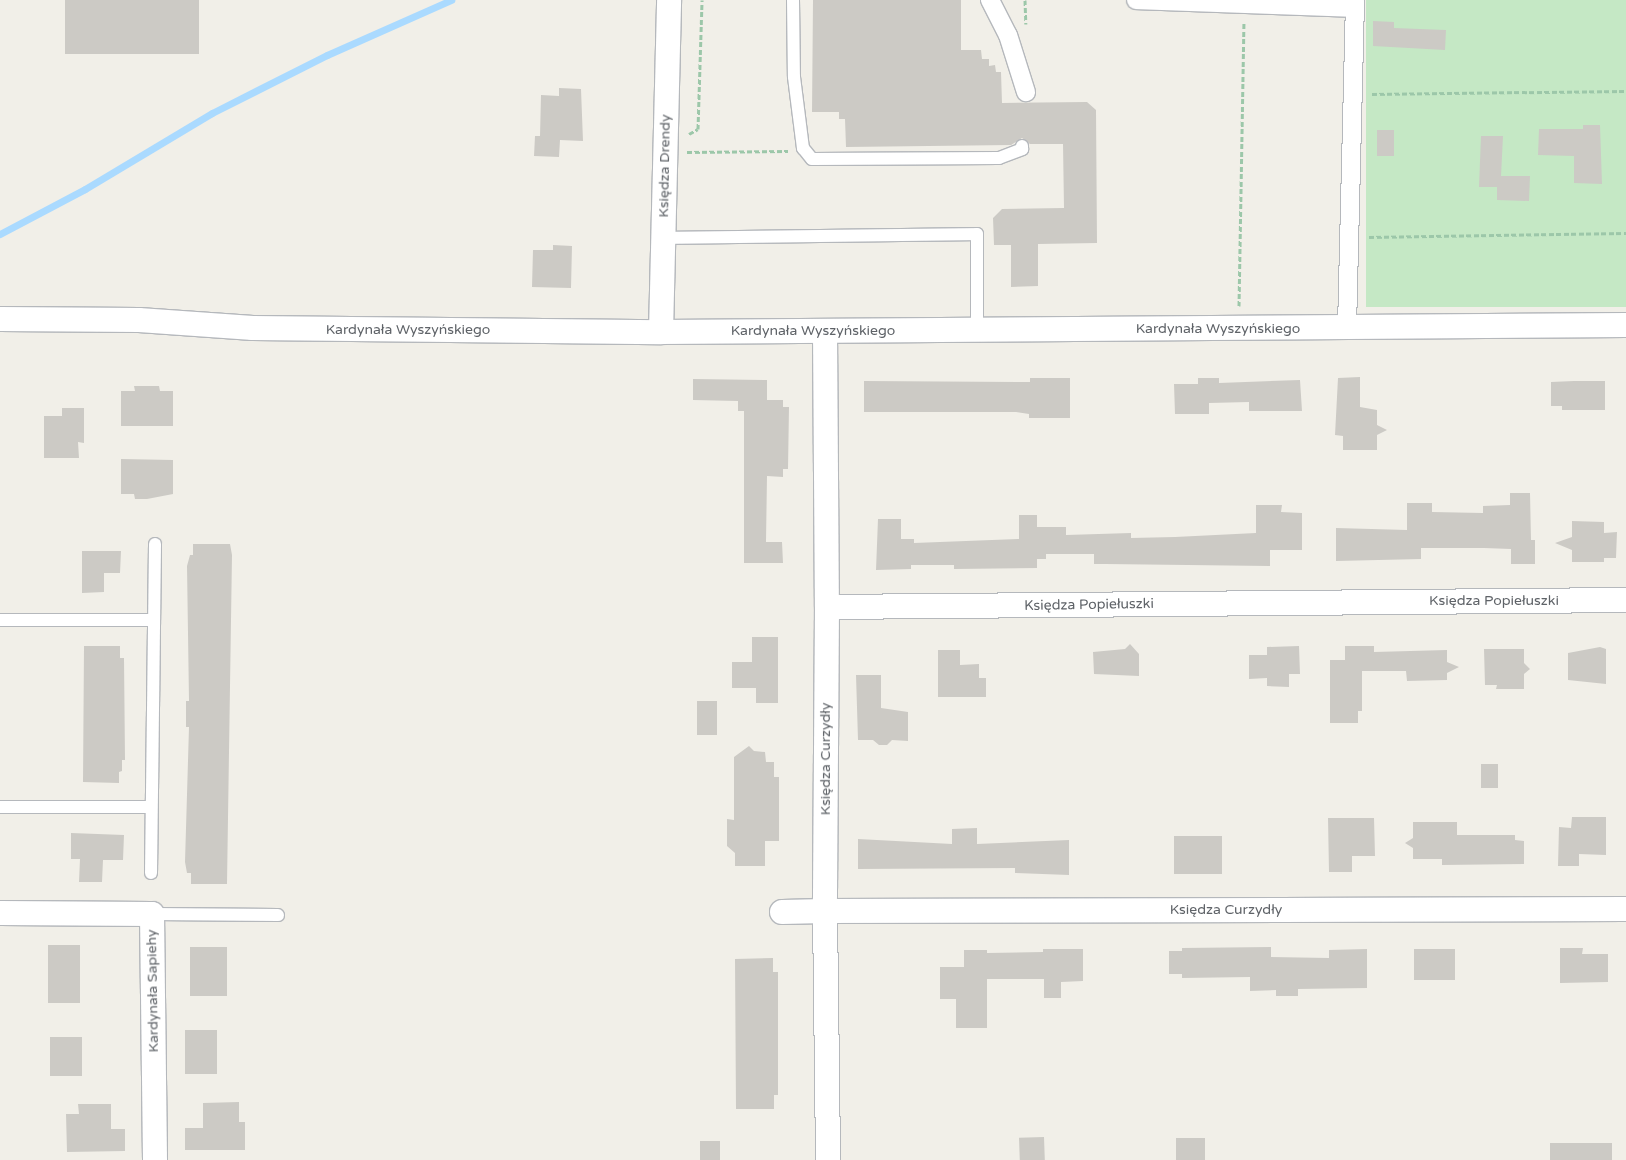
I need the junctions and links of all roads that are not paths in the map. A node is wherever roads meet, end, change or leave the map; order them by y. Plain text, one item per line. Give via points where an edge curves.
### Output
1 (669, 0) edge
2 (793, 0) edge
3 (990, 0) edge
4 (1136, 0) edge
5 (1355, 4) edge
6 (1026, 92) dead end
7 (1022, 146) dead end
8 (663, 238) junction
9 (0, 319) edge
10 (1626, 324) edge
11 (1347, 328) junction
12 (977, 330) junction
13 (661, 332) junction
14 (825, 332) junction
15 (155, 544) dead end
16 (1626, 600) edge
17 (827, 607) junction
18 (0, 620) edge
19 (154, 620) junction
20 (0, 807) edge
21 (151, 807) junction
22 (151, 873) dead end
23 (1626, 909) edge
24 (825, 911) junction
25 (782, 912) dead end
26 (0, 913) edge
27 (152, 914) junction
28 (278, 915) dead end
29 (155, 1160) edge
30 (828, 1160) edge

1 - 8 street, Księdza Drendy via 669,152
2 - 7 lane via 794,77 803,148 812,159 1000,158 1022,149
3 - 6 street via 1008,35
4 - 5 street
5 - 11 street
8 - 12 lane via 977,234
8 - 13 street, Księdza Drendy
9 - 13 street, Kardynała Wyszyńskiego via 138,320 253,328
10 - 11 street, Kardynała Wyszyńskiego
11 - 12 street, Kardynała Wyszyńskiego
12 - 14 street, Kardynała Wyszyńskiego
13 - 14 street, Kardynała Wyszyńskiego
14 - 17 street
15 - 19 lane
16 - 17 street, Księdza Popiełuszki
17 - 24 street, Księdza Curzydły
18 - 19 lane
19 - 21 lane
20 - 21 lane
21 - 22 lane
23 - 24 street, Księdza Curzydły
24 - 25 street, Księdza Curzydły
24 - 30 street, Księdza Curzydły
26 - 27 street, Kardynała Sapiehy
27 - 28 lane
27 - 29 street, Kardynała Sapiehy

